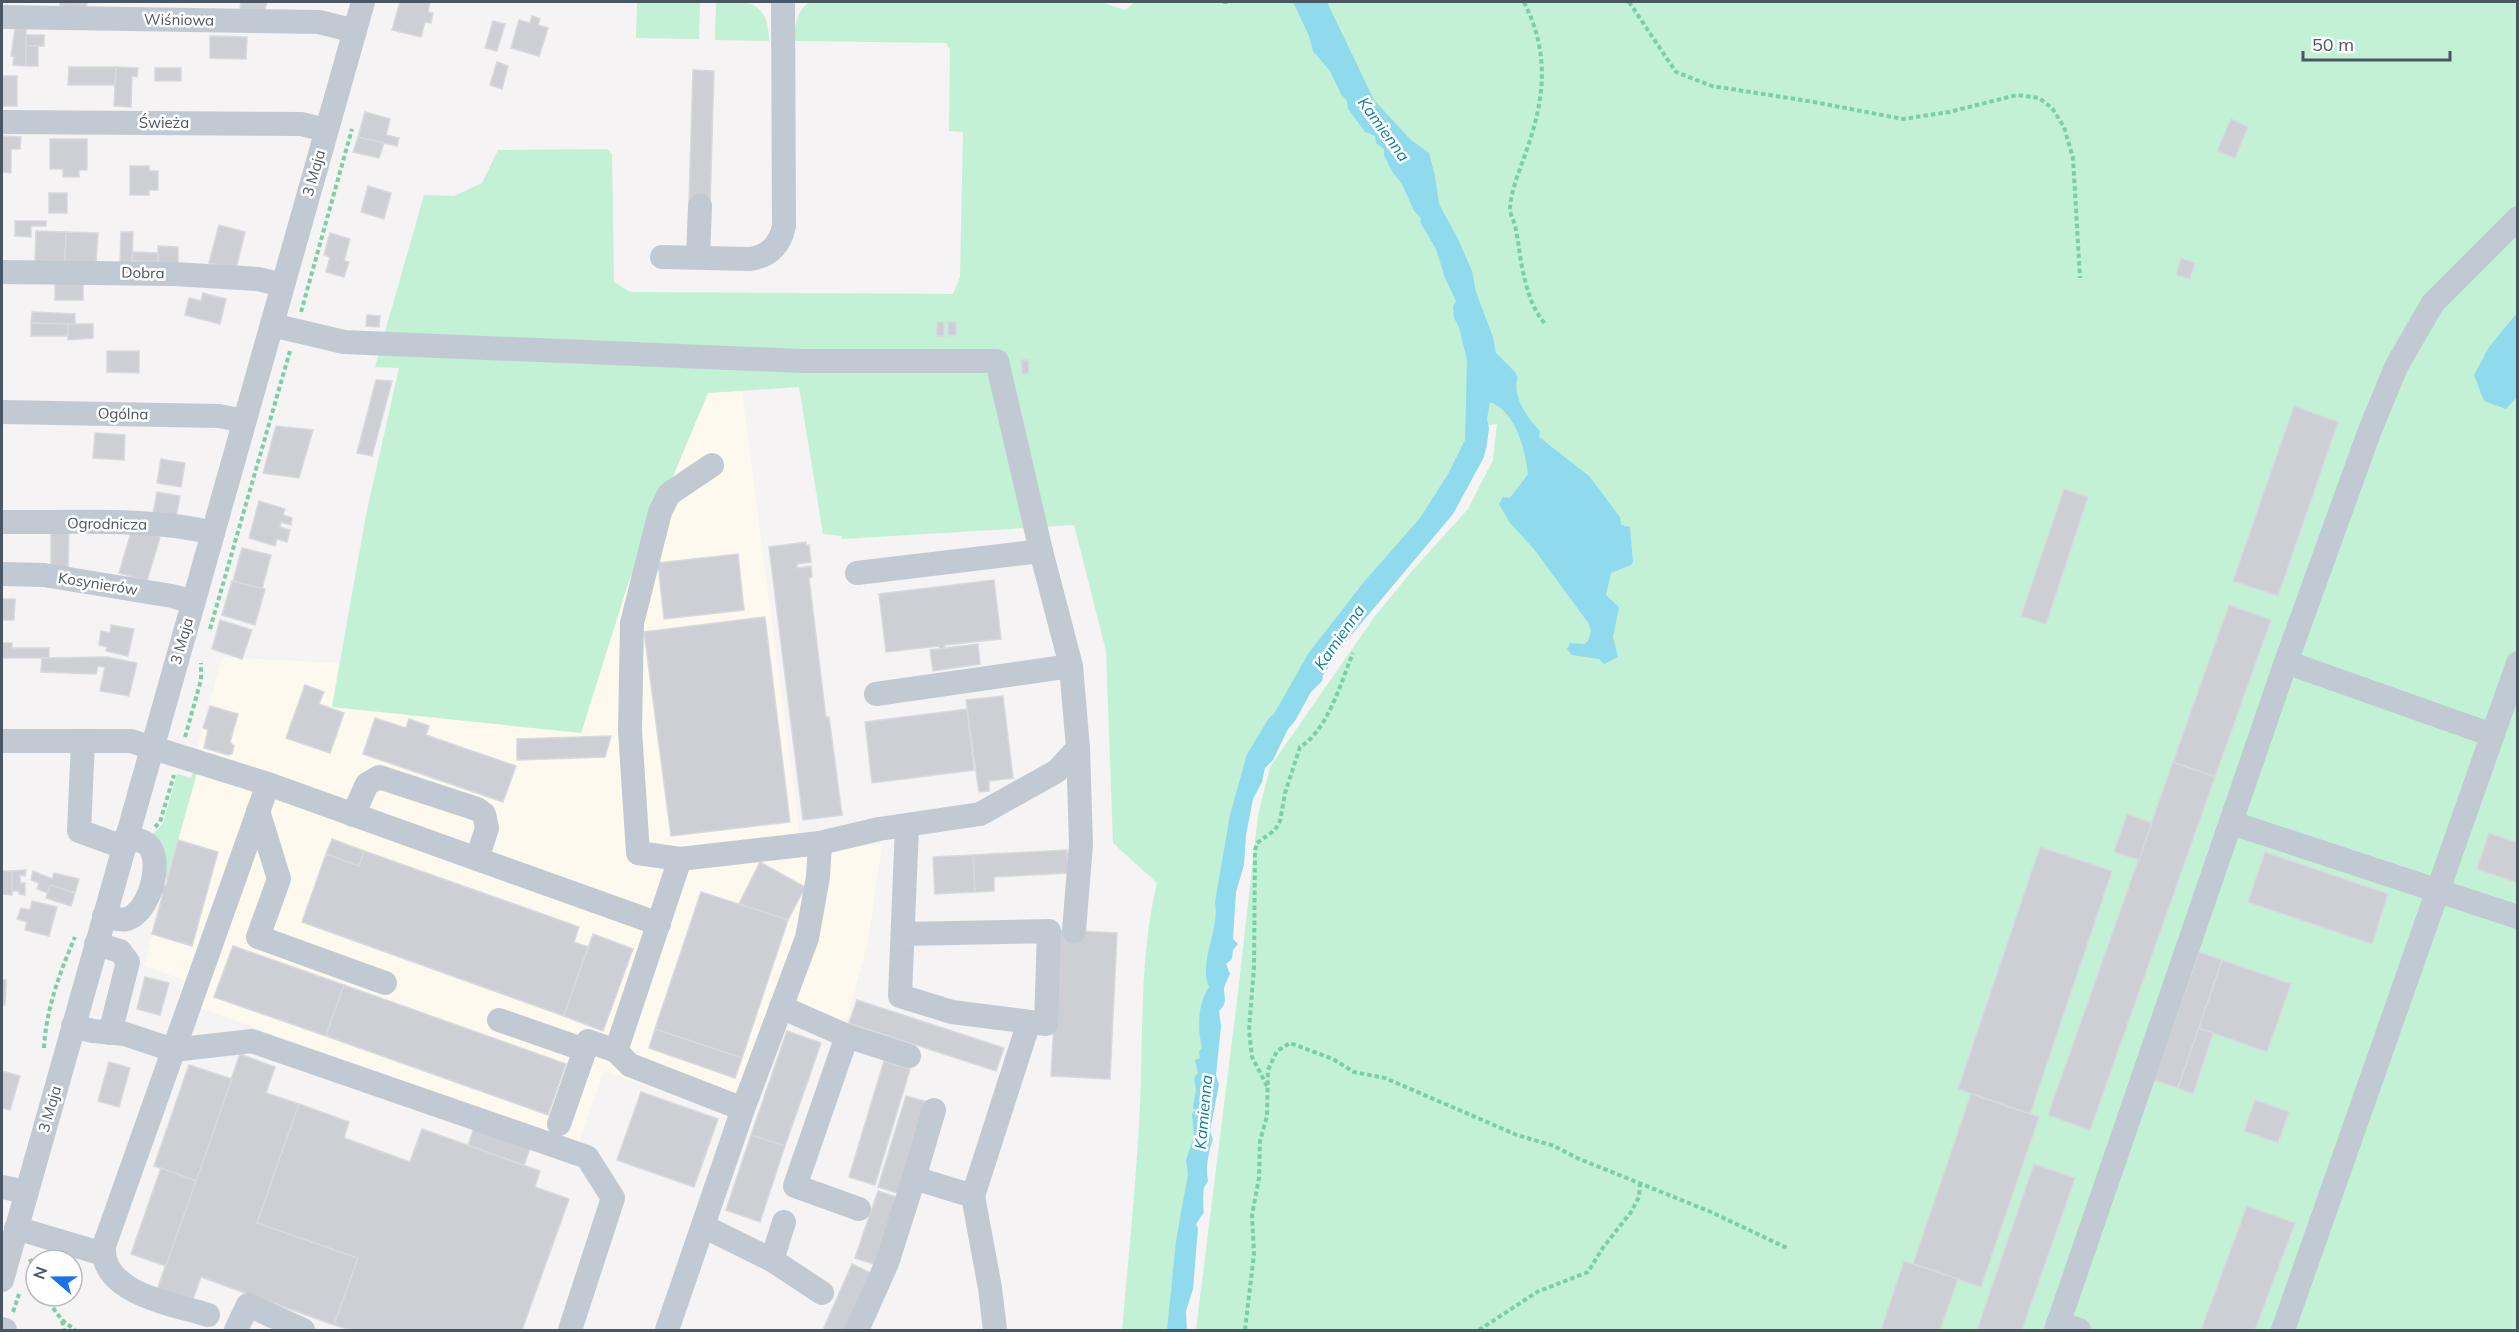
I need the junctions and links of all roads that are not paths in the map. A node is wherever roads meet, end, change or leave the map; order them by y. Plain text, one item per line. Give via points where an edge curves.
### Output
1 (363, 2) edge
2 (783, 2) edge
3 (2, 17) edge
4 (355, 31) junction
5 (2, 122) edge
6 (326, 130) junction
7 (700, 206) dead end
8 (2517, 218) edge
9 (662, 257) dead end
10 (698, 257) junction
11 (2, 272) edge
12 (283, 285) junction
13 (272, 325) junction
14 (2, 412) edge
15 (244, 421) junction
16 (712, 465) dead end
17 (2, 522) edge
18 (213, 533) junction
19 (1041, 551) junction
20 (856, 573) dead end
21 (2, 574) edge
22 (193, 602) junction
23 (2286, 662) junction
24 (2517, 663) edge
25 (1071, 666) junction
26 (876, 694) dead end
27 (2492, 735) junction
28 (2, 741) edge
29 (83, 741) junction
30 (151, 748) junction
31 (1078, 748) junction
32 (268, 784) junction
33 (258, 811) junction
34 (353, 815) junction
35 (2232, 823) junction
36 (907, 826) junction
37 (124, 842) junction
38 (820, 843) junction
39 (680, 858) junction
40 (477, 859) junction
41 (2438, 890) junction
42 (104, 915) junction
43 (2517, 917) edge
44 (659, 924) junction
45 (1074, 931) dead end
46 (903, 934) junction
47 (96, 944) junction
48 (385, 983) dead end
49 (781, 1007) junction
50 (499, 1020) dead end
51 (1029, 1022) junction
52 (73, 1026) junction
53 (110, 1033) junction
54 (847, 1036) junction
55 (173, 1050) junction
56 (585, 1050) junction
57 (616, 1051) junction
58 (909, 1056) dead end
59 (743, 1109) junction
60 (934, 1110) dead end
61 (559, 1124) dead end
62 (914, 1178) junction
63 (2, 1187) edge
64 (26, 1192) junction
65 (973, 1196) junction
66 (859, 1209) dead end
67 (784, 1222) dead end
68 (704, 1226) junction
69 (16, 1228) junction
70 (103, 1254) junction
71 (772, 1260) junction
72 (2, 1280) edge
73 (822, 1293) dead end
74 (208, 1315) dead end
75 (2064, 1328) edge
76 (236, 1330) edge
77 (303, 1330) edge
78 (570, 1330) edge
79 (667, 1330) edge
80 (857, 1330) edge
81 (995, 1330) edge
82 (2283, 1330) edge

1 - 4 street, 3 Maja
2 - 10 street via 782,236 761,257
3 - 4 street, Wiśniowa via 318,22
4 - 6 street, 3 Maja
5 - 6 street, Świeża via 301,124
6 - 12 street, 3 Maja
7 - 10 street
8 - 23 street via 2433,303 2397,365
9 - 10 street
11 - 12 street, Dobra via 174,274 258,279
12 - 13 street, 3 Maja
13 - 15 street, 3 Maja
13 - 19 street via 344,342 802,361 996,362
14 - 15 street, Ogólna via 219,416
15 - 18 street, 3 Maja
16 - 39 street via 669,494 660,512 632,623 630,730 638,853
17 - 18 street, Ogrodnicza via 145,524 192,527
18 - 22 street, 3 Maja
19 - 20 street
19 - 25 street
21 - 22 street, Kosynierów via 44,575
22 - 30 street, 3 Maja
23 - 27 street
23 - 35 street
24 - 27 street
25 - 26 street
25 - 31 street
27 - 41 street
28 - 29 street
29 - 30 street via 131,741
29 - 37 street via 79,831
30 - 32 street
30 - 37 street, 3 Maja
31 - 36 street via 1057,771 980,814
31 - 45 street via 1081,844
32 - 33 street
32 - 34 street
33 - 48 street via 279,879 258,937
33 - 55 street
34 - 40 street
34 - 40 street via 367,784 379,777 477,809 484,814 487,828
35 - 41 street
35 - 75 street
36 - 38 street
36 - 46 street
37 - 42 street, 3 Maja
37 - 42 street via 142,841 151,849 152,884 145,902 131,917 121,920
38 - 39 street
38 - 49 street via 809,928
39 - 44 street
40 - 44 street
41 - 43 street
41 - 82 street
42 - 47 street, 3 Maja
44 - 57 street
46 - 51 street via 900,996 952,1012
46 - 51 street via 1049,932 1046,1024
47 - 52 street, 3 Maja
47 - 53 street via 120,951 128,962
49 - 54 street
49 - 59 street
50 - 56 street
51 - 65 street
52 - 53 street
52 - 64 street, 3 Maja
53 - 55 street
54 - 58 street
54 - 66 street via 795,1186
55 - 70 street via 106,1236
55 - 78 street via 252,1041 587,1156 613,1198
56 - 57 street via 588,1041
56 - 61 street
57 - 59 street via 630,1065
59 - 68 street
60 - 62 street
62 - 65 street
62 - 80 street via 886,1263
63 - 64 street
64 - 69 street, 3 Maja
65 - 81 street
67 - 71 street
68 - 71 street
68 - 79 street
69 - 70 street
69 - 72 street, 3 Maja
70 - 74 street via 111,1273 123,1286
71 - 73 street
76 - 77 street via 248,1305

